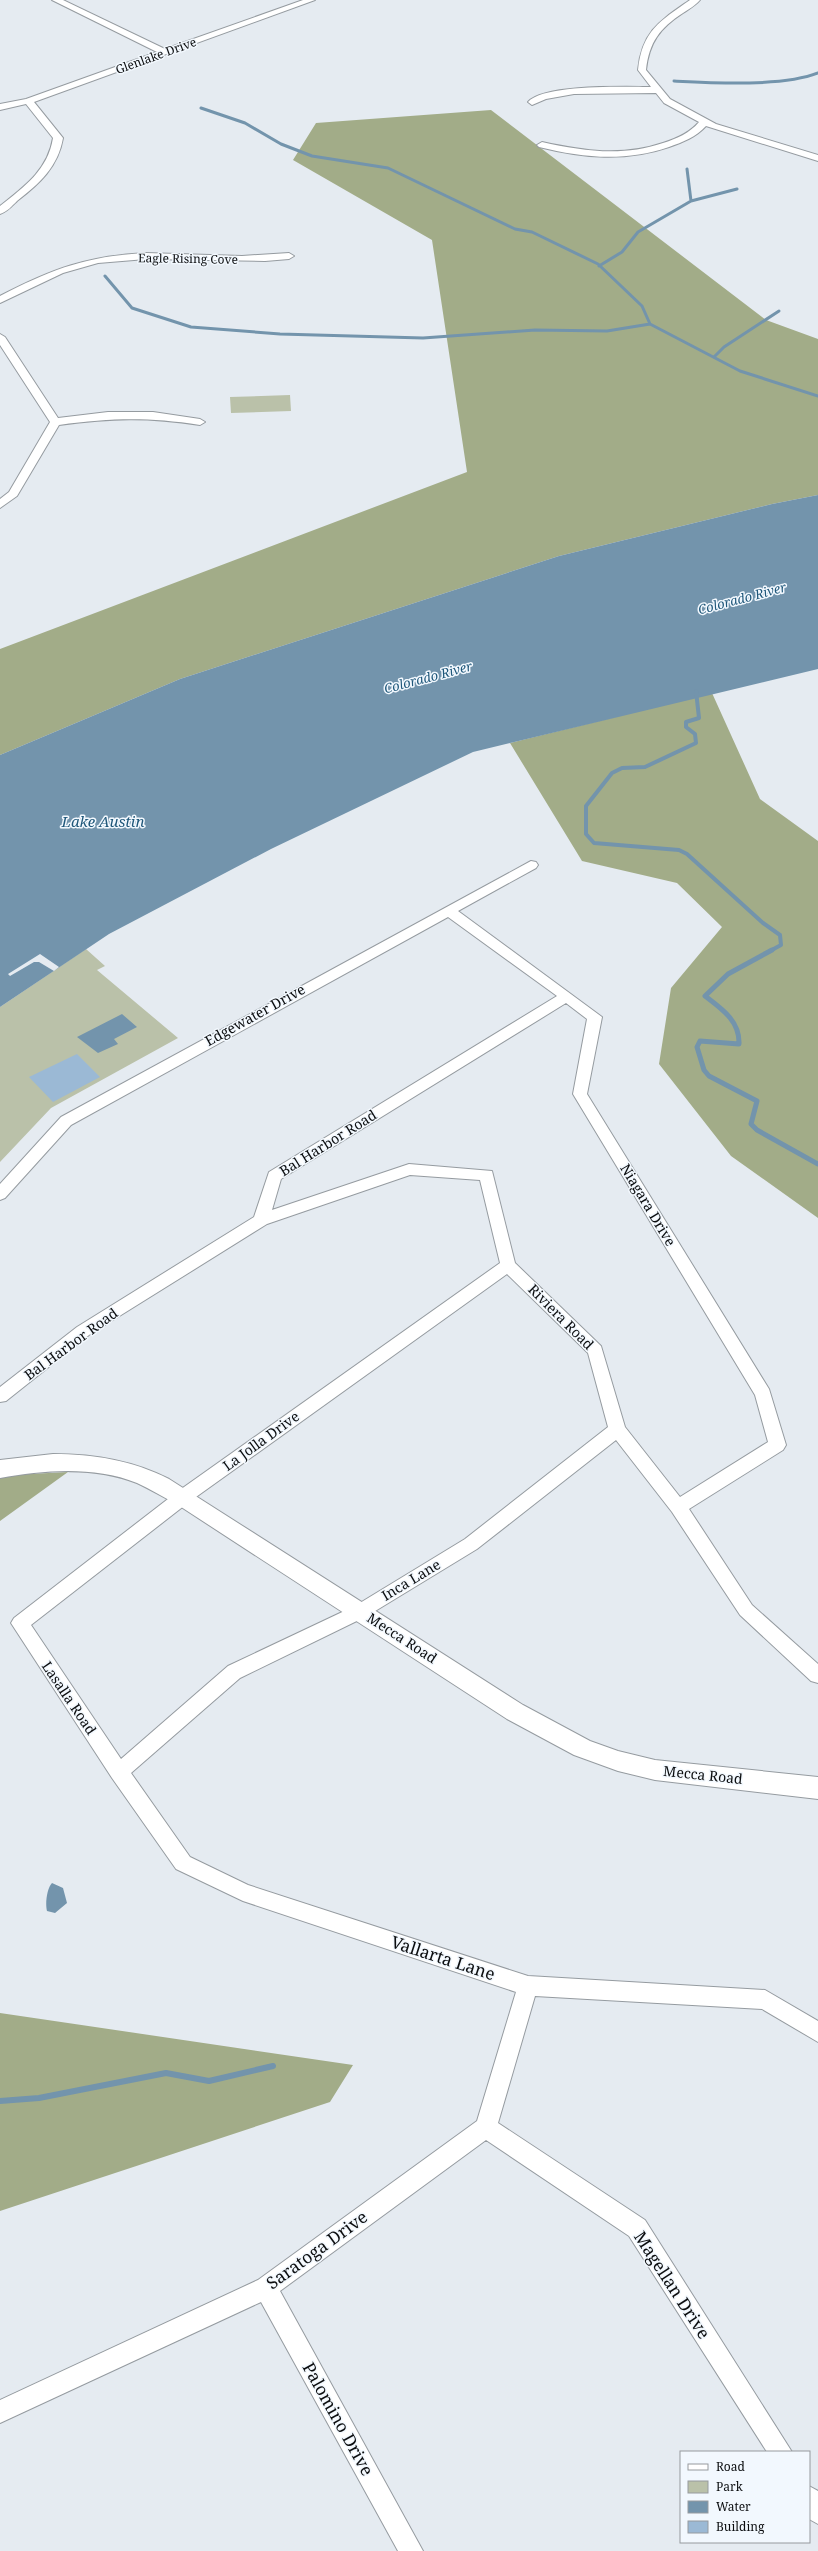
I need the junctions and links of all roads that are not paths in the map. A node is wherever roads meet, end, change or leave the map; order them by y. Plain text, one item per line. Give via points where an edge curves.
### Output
1 (56, 0) edge
2 (311, 0) edge
3 (696, 0) edge
4 (165, 53) junction
5 (658, 90) junction
6 (28, 101) junction
7 (532, 102) dead end
8 (0, 107) edge
9 (705, 121) junction
10 (542, 145) dead end
11 (818, 158) edge
12 (0, 211) edge
13 (289, 256) dead end
14 (0, 300) edge
15 (0, 337) edge
16 (55, 422) junction
17 (200, 422) dead end
18 (0, 506) edge
19 (531, 865) dead end
20 (448, 910) junction
21 (566, 997) junction
22 (0, 1194) edge
23 (261, 1220) junction
24 (508, 1265) junction
25 (0, 1396) edge
26 (617, 1429) junction
27 (0, 1469) edge
28 (183, 1497) junction
29 (678, 1507) junction
30 (361, 1611) junction
31 (20, 1623) joint
32 (818, 1674) edge
33 (119, 1772) junction
34 (818, 1788) edge
35 (528, 1986) junction
36 (818, 2032) edge
37 (486, 2127) junction
38 (266, 2288) junction
39 (0, 2412) edge
40 (779, 2451) edge
41 (810, 2500) edge
42 (818, 2512) edge
43 (411, 2551) edge

1 - 4 street
2 - 4 street, Glenlake Drive
3 - 5 street via 658,27 646,43 642,70
4 - 6 street, Glenlake Drive
5 - 7 street via 554,94
5 - 9 street via 667,101
6 - 8 street, Glenlake Drive
6 - 12 street via 58,138 58,152 50,166
9 - 10 street via 699,129 675,142 627,155 594,156
9 - 11 street
13 - 14 street, Eagle Rising Cove via 258,260 151,256 97,260 50,274
15 - 16 street
16 - 17 street via 108,415 138,415
16 - 18 street via 13,494
19 - 20 street, Edgewater Drive
20 - 21 street, Niagara Drive
20 - 22 street, Edgewater Drive via 66,1121
21 - 23 street, Bal Harbor Road via 274,1176
21 - 29 street, Niagara Drive via 595,1017 580,1094 763,1394 777,1445
23 - 24 street via 408,1168 487,1175
23 - 25 street, Bal Harbor Road via 83,1331
24 - 26 street, Riviera Road via 595,1350
24 - 28 street, La Jolla Drive
26 - 29 street, Riviera Road
26 - 30 street, Inca Lane via 471,1544
27 - 28 street, Mecca Road via 35,1463 113,1466 141,1475
28 - 30 street, Mecca Road
28 - 31 street, La Jolla Drive
29 - 32 street, Riviera Road via 746,1610
30 - 33 street, Inca Lane via 234,1672
30 - 34 street, Mecca Road via 515,1712 582,1748 618,1761 655,1770
31 - 33 street, Lasalla Road
33 - 35 street, Vallarta Lane via 183,1863 243,1892
35 - 36 street, Vallarta Lane via 765,2000
35 - 37 street
37 - 38 street, Saratoga Drive
37 - 40 street, Magellan Drive via 637,2228
38 - 39 street, Saratoga Drive
38 - 43 street, Palomino Drive
41 - 42 street

